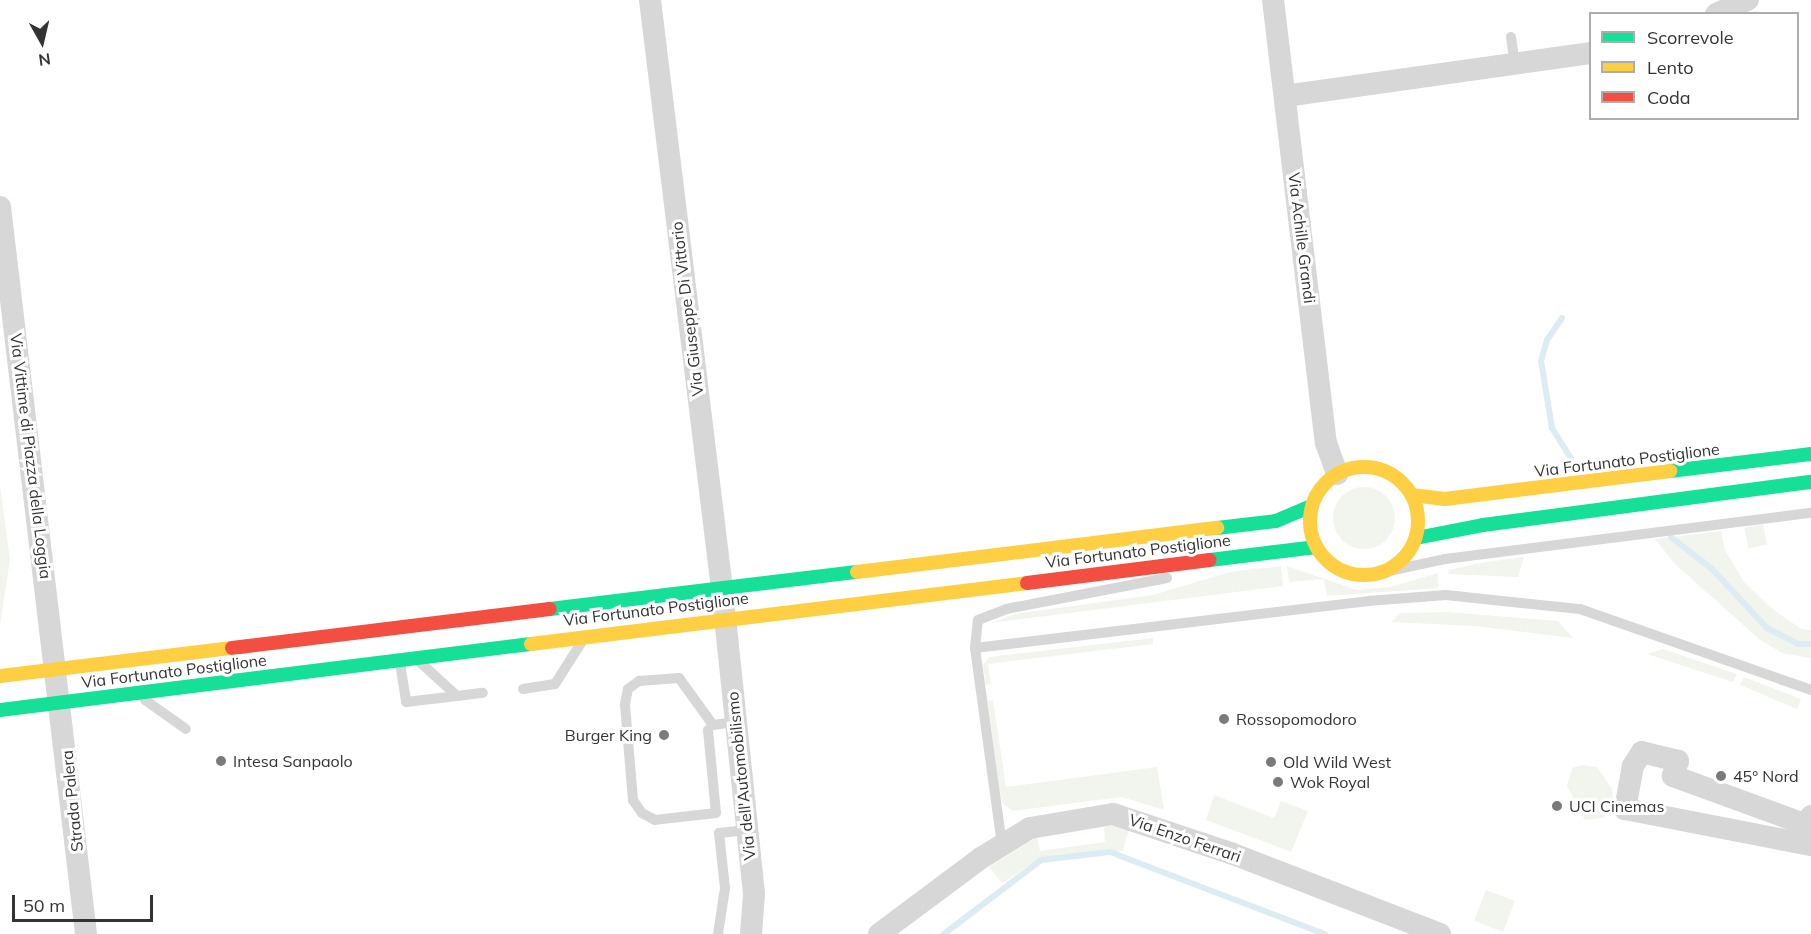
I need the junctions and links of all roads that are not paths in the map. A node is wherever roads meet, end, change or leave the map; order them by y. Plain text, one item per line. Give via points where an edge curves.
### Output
1 (650, 0) edge
2 (1273, 0) edge
3 (1748, 0) edge
4 (1721, 12) edge
5 (1511, 38) dead end
6 (1589, 53) edge
7 (1515, 65) junction
8 (1285, 96) junction
9 (0, 207) edge
10 (1811, 454) edge
11 (1337, 474) junction
12 (1811, 482) edge
13 (1412, 495) junction
14 (1312, 506) junction
15 (1811, 513) edge
16 (1416, 538) junction
17 (1317, 547) junction
18 (1228, 557) junction
19 (1380, 573) junction
20 (722, 589) junction
21 (724, 617) junction
22 (586, 635) junction
23 (398, 643) junction
24 (975, 648) junction
25 (414, 656) junction
26 (58, 669) junction
27 (0, 676) edge
28 (524, 689) dead end
29 (1811, 690) edge
30 (135, 693) junction
31 (483, 693) dead end
32 (457, 696) junction
33 (61, 702) junction
34 (0, 710) edge
35 (718, 726) junction
36 (186, 729) dead end
37 (712, 816) junction
38 (1811, 816) edge
39 (747, 830) junction
40 (719, 833) junction
41 (1002, 845) junction
42 (1811, 845) edge
43 (86, 934) edge
44 (718, 934) edge
45 (751, 934) edge
46 (879, 934) edge
47 (1440, 934) edge

1 - 20 street, Via Giuseppe Di Vittorio
2 - 8 street, Via Achille Grandi
3 - 4 street
5 - 7 lane
6 - 7 street
7 - 8 street
8 - 11 street, Via Achille Grandi via 1326,443
9 - 26 street, Via Vittime di Piazza della Loggia
10 - 13 street, Via Fortunato Postiglione via 1445,499
11 - 13 street via 1367,467 1385,471 1400,480
11 - 14 street via 1324,485
12 - 16 street via 1484,525
13 - 16 street via 1419,523
14 - 17 street via 1310,520
14 - 20 street, Via Fortunato Postiglione via 1276,520
15 - 19 lane via 1445,559
16 - 19 street via 1402,560
17 - 18 street, Via Fortunato Postiglione
17 - 19 street via 1344,571
18 - 21 street, Via Fortunato Postiglione
18 - 24 lane via 1149,585 988,614 978,620
20 - 21 street, Via Giuseppe Di Vittorio
20 - 23 street, Via Fortunato Postiglione
21 - 22 street, Via Fortunato Postiglione
21 - 35 street, Via dell'Automobilismo
22 - 25 street, Via Fortunato Postiglione
22 - 28 lane via 555,684
23 - 25 street, Via Fortunato Postiglione
23 - 26 street, Via Fortunato Postiglione
23 - 30 street, Via Fortunato Postiglione
23 - 32 lane via 406,702
24 - 29 lane via 1368,601 1446,596 1580,609
24 - 41 lane
25 - 32 lane
26 - 27 street, Via Fortunato Postiglione
26 - 33 street, Strada Palera
30 - 33 street, Via Fortunato Postiglione
30 - 36 lane
31 - 32 lane
33 - 34 street, Via Fortunato Postiglione
33 - 43 street, Strada Palera
35 - 37 lane via 718,811
35 - 37 lane via 679,678 639,681 628,689 624,704 637,809 655,820
35 - 39 street, Via dell'Automobilismo
37 - 40 lane
38 - 42 street via 1808,825 1673,776 1678,761 1642,752 1633,766 1625,809
39 - 40 lane
39 - 45 street, Via dell'Automobilismo via 754,894
40 - 44 lane via 725,888
41 - 46 street, Via Enzo Ferrari
41 - 47 street, Via Enzo Ferrari via 1030,828 1113,814 1233,854

